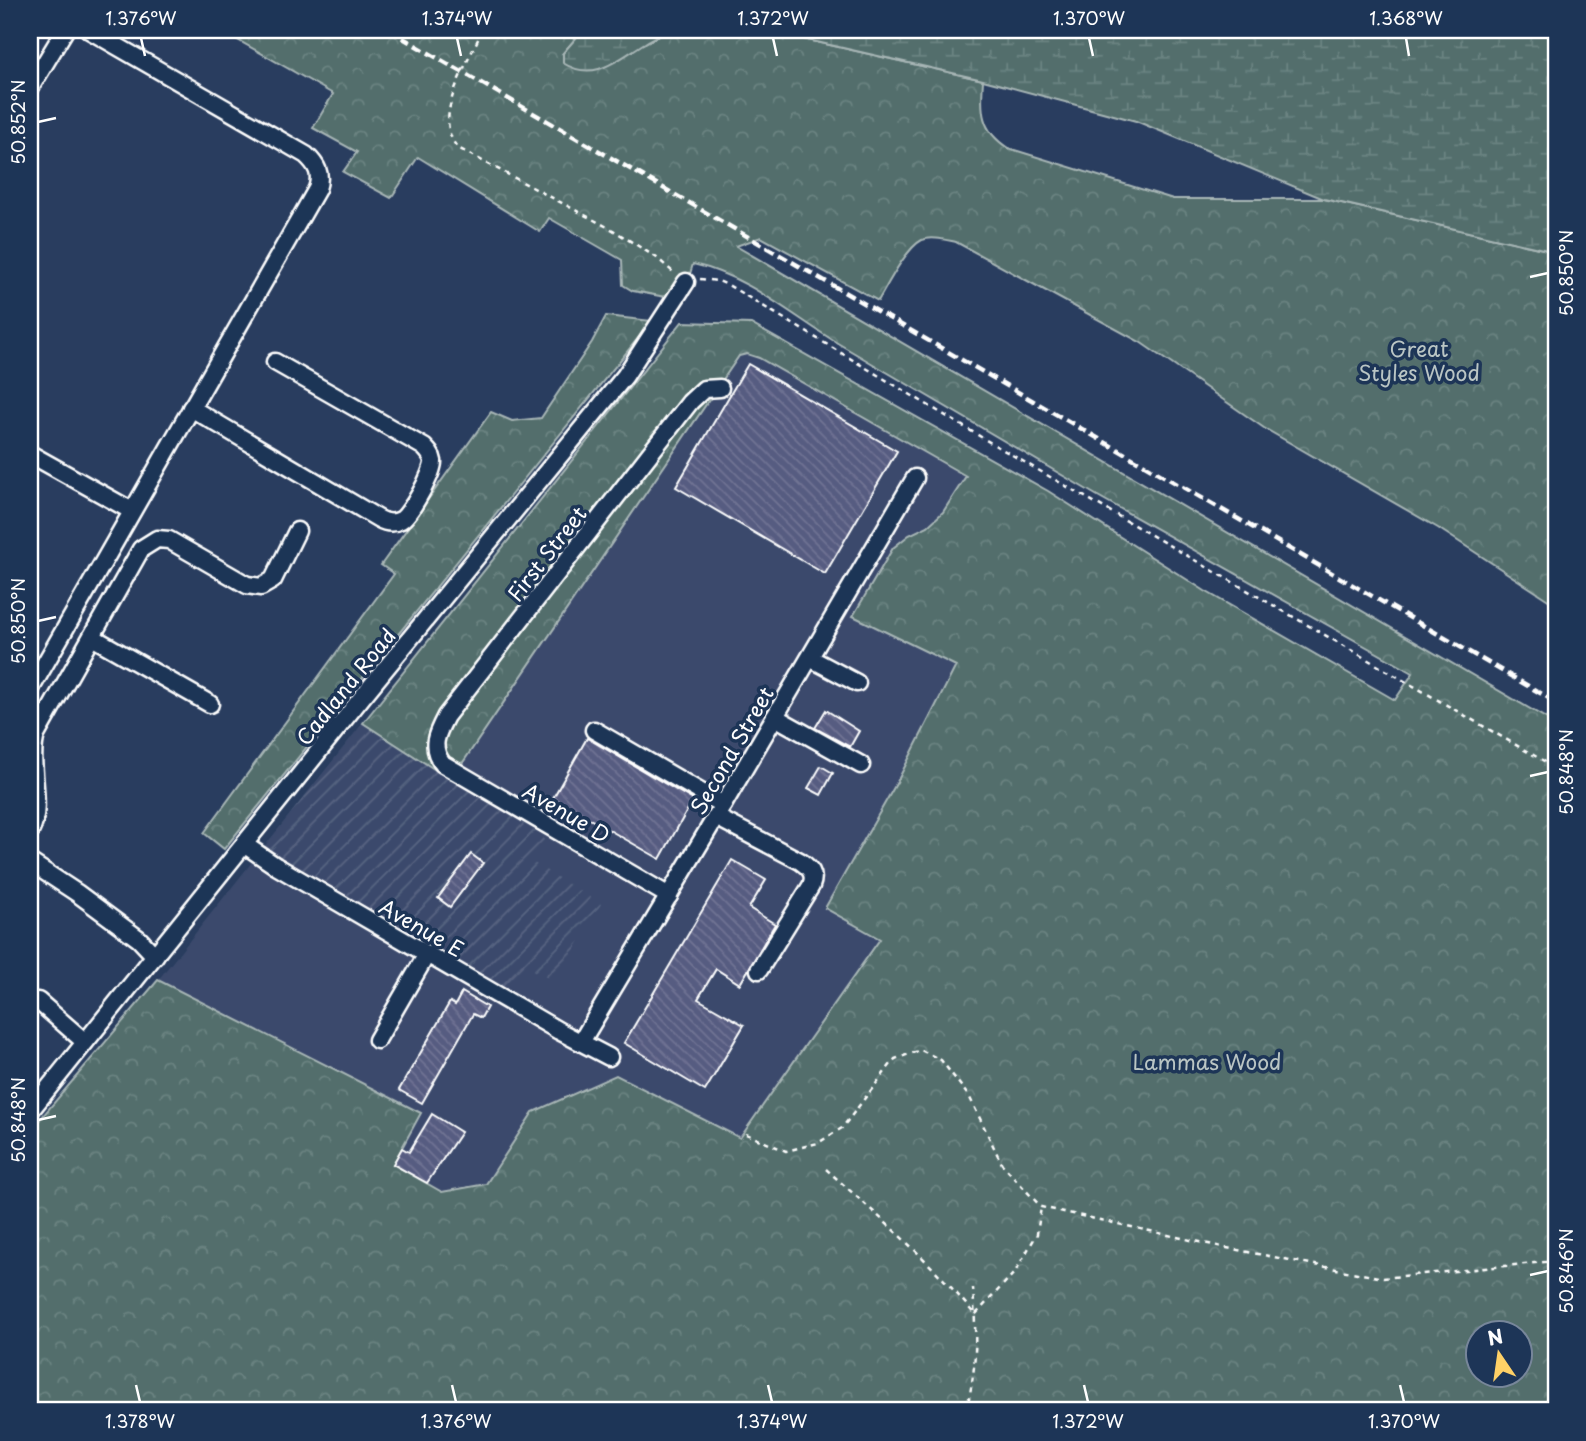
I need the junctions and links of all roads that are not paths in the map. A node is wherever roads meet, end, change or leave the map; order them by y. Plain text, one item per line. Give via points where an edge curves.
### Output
1 (65, 30) edge
2 (89, 30) edge
3 (30, 88) edge
4 (686, 282) road end
5 (275, 362) dead end
6 (720, 388) dead end
7 (191, 408) junction
8 (30, 454) edge
9 (915, 478) dead end
10 (132, 511) junction
11 (297, 531) dead end
12 (92, 637) junction
13 (810, 658) junction
14 (857, 684) dead end
15 (30, 690) edge
16 (210, 704) dead end
17 (775, 717) junction
18 (594, 730) dead end
19 (443, 764) joint
20 (861, 765) dead end
21 (720, 811) junction
22 (30, 832) edge
23 (245, 845) junction
24 (30, 862) edge
25 (669, 896) junction
26 (427, 954) junction
27 (155, 956) junction
28 (759, 970) dead end
29 (38, 1001) dead end
30 (377, 1040) dead end
31 (85, 1042) junction
32 (581, 1042) junction
33 (609, 1057) dead end
34 (30, 1111) edge

1 - 3 street
2 - 7 street via 306,155 319,170 317,188
4 - 23 street, Cadland Road via 625,376
5 - 7 street via 429,452 433,467 407,515 397,522 384,522
6 - 19 street, First Street via 705,389 690,402 446,716 435,735
7 - 10 street
8 - 10 street
9 - 13 street, Second Street
10 - 15 street
11 - 12 street via 273,580 261,587 247,585 169,540 151,541 141,549
12 - 16 street
12 - 22 street via 36,734
13 - 14 street
13 - 17 street, Second Street
17 - 20 street
17 - 21 street, Second Street
18 - 21 street
19 - 25 street, Avenue D
21 - 25 street, Second Street
21 - 28 street via 800,861 813,876
23 - 26 street, Avenue E
23 - 27 street, Cadland Road
24 - 27 street via 77,892
25 - 32 street, Second Street
26 - 30 street
26 - 32 street, Avenue E
27 - 31 street, Cadland Road
29 - 31 street
31 - 34 street, Cadland Road
32 - 33 street, Avenue E

